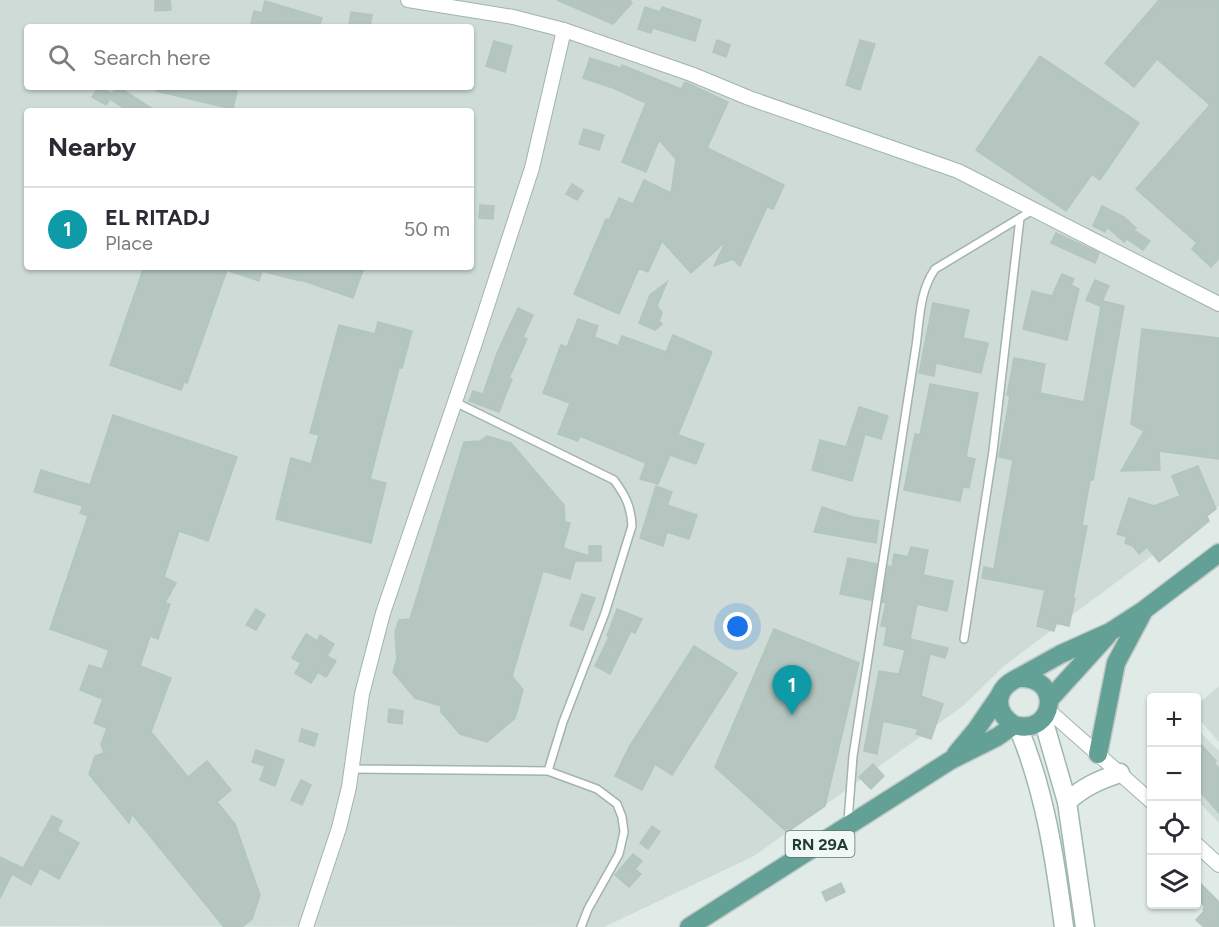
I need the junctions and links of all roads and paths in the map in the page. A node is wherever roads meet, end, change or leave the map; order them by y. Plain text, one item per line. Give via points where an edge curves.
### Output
1 (408, 0) edge
2 (564, 30) junction
3 (1033, 210) junction
4 (1020, 218) junction
5 (1219, 304) edge
6 (455, 402) junction
7 (1219, 553) edge
8 (1144, 610) junction
9 (1110, 632) junction
10 (964, 639) dead end
11 (1018, 678) junction
12 (1000, 695) junction
13 (1047, 710) junction
14 (1016, 726) junction
15 (1098, 754) junction
16 (951, 760) junction
17 (352, 768) junction
18 (548, 771) junction
19 (1120, 773) junction
20 (1151, 801) edge
21 (1067, 802) junction
22 (847, 827) junction
23 (1201, 847) edge
24 (1217, 859) edge
25 (306, 927) edge
26 (581, 927) edge
27 (689, 927) edge
28 (1064, 927) edge
29 (1085, 927) edge

1 - 2 street via 513,17
2 - 3 street via 958,171
2 - 6 street via 532,168
3 - 4 lane
3 - 5 street
4 - 10 lane via 993,451
4 - 22 lane via 935,269 923,292 853,756
6 - 17 street via 382,613 362,694
6 - 18 lane via 614,480 632,512 632,526 605,613
7 - 8 main road
8 - 9 main road
8 - 15 main road via 1116,663
9 - 11 main road
9 - 13 main road
11 - 12 main road via 1004,687
11 - 13 main road via 1035,679 1042,684
12 - 14 main road via 1001,713
12 - 16 main road, RN 29A
13 - 14 main road via 1036,724
13 - 15 street
13 - 21 street
14 - 16 main road, RN 29A
14 - 28 street via 1030,754 1047,818
15 - 19 street
16 - 22 main road, RN 29A
17 - 18 lane
17 - 25 street via 339,828
18 - 26 lane via 597,789 617,804 622,817 624,832 619,854
19 - 20 street
19 - 21 street via 1097,780
21 - 29 street
22 - 27 main road, RN 29A
23 - 24 street

